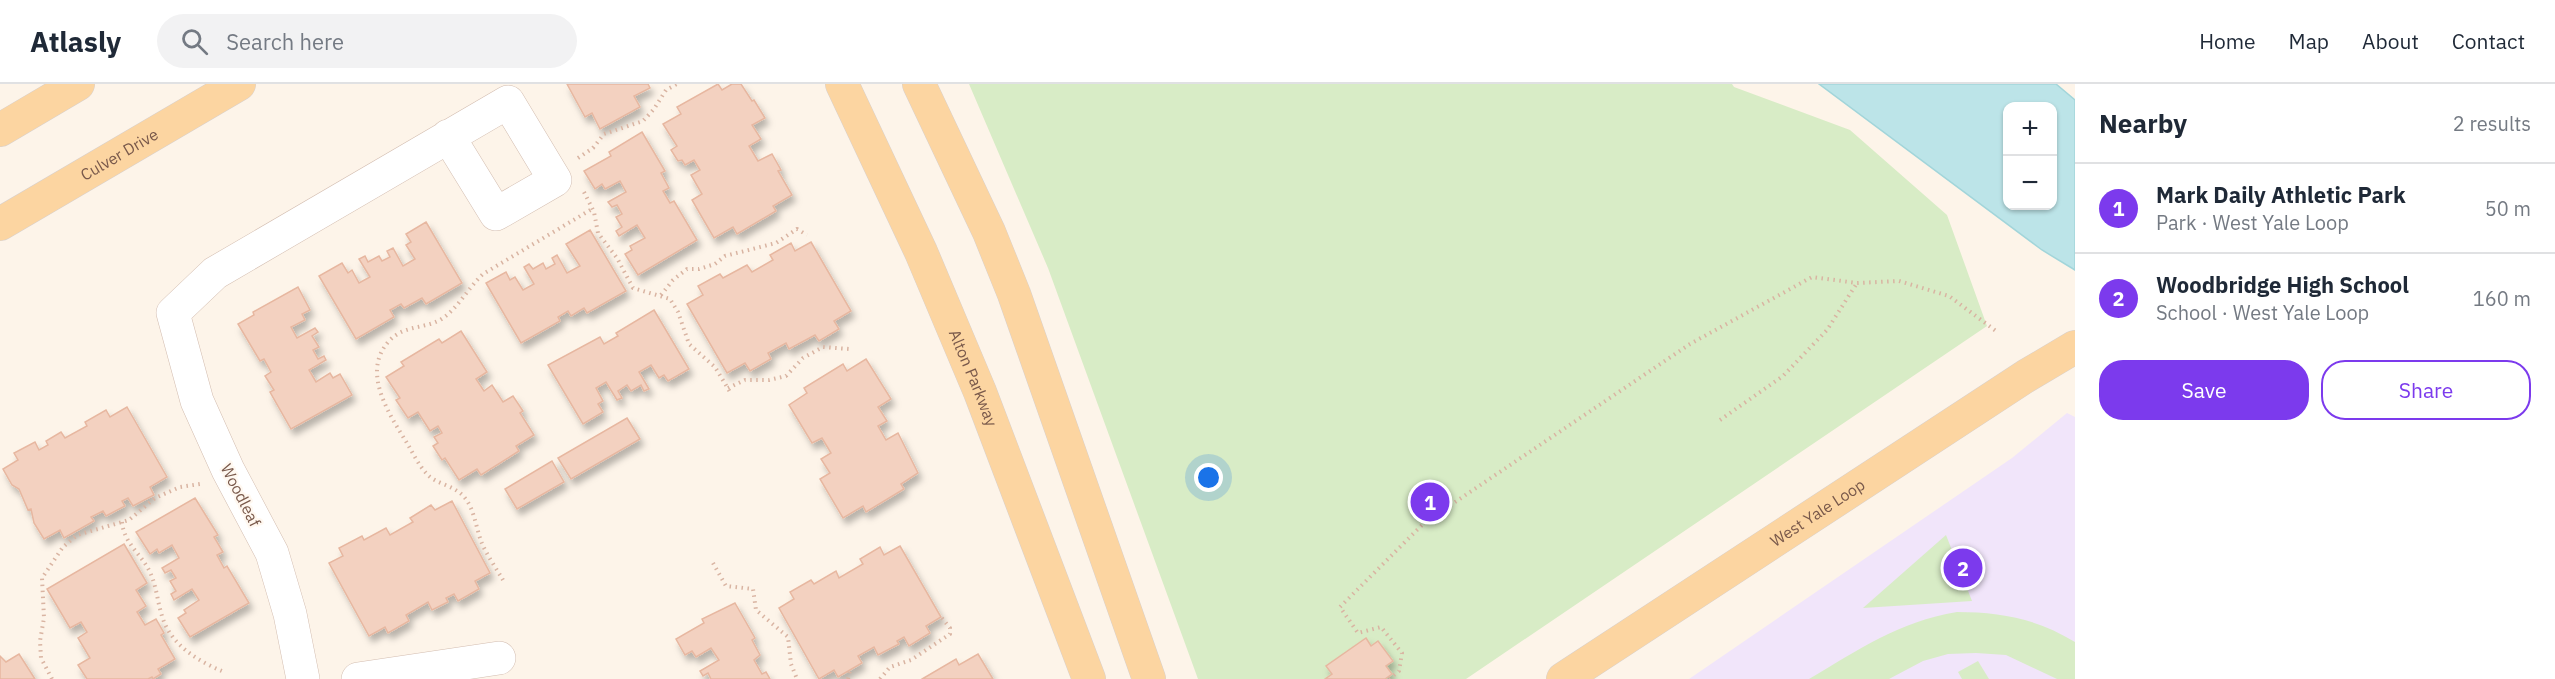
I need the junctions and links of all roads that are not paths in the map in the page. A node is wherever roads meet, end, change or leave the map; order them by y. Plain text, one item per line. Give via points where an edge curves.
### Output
1 (78, 84) edge
2 (239, 84) edge
3 (842, 84) edge
4 (919, 84) edge
5 (0, 130) edge
6 (448, 136) dead end
7 (0, 224) edge
8 (2075, 347) edge
9 (499, 658) dead end
10 (303, 679) edge
11 (358, 679) edge
12 (1089, 679) edge
13 (1149, 679) edge
14 (1563, 679) edge

1 - 5 main road
2 - 7 main road, Culver Drive
3 - 12 main road, Alton Parkway via 921,252 980,392
4 - 13 main road via 1014,294
6 - 10 street, Woodleaf via 215,273 172,313 196,401 272,553
8 - 14 main road, West Yale Loop via 2026,375
9 - 11 street

